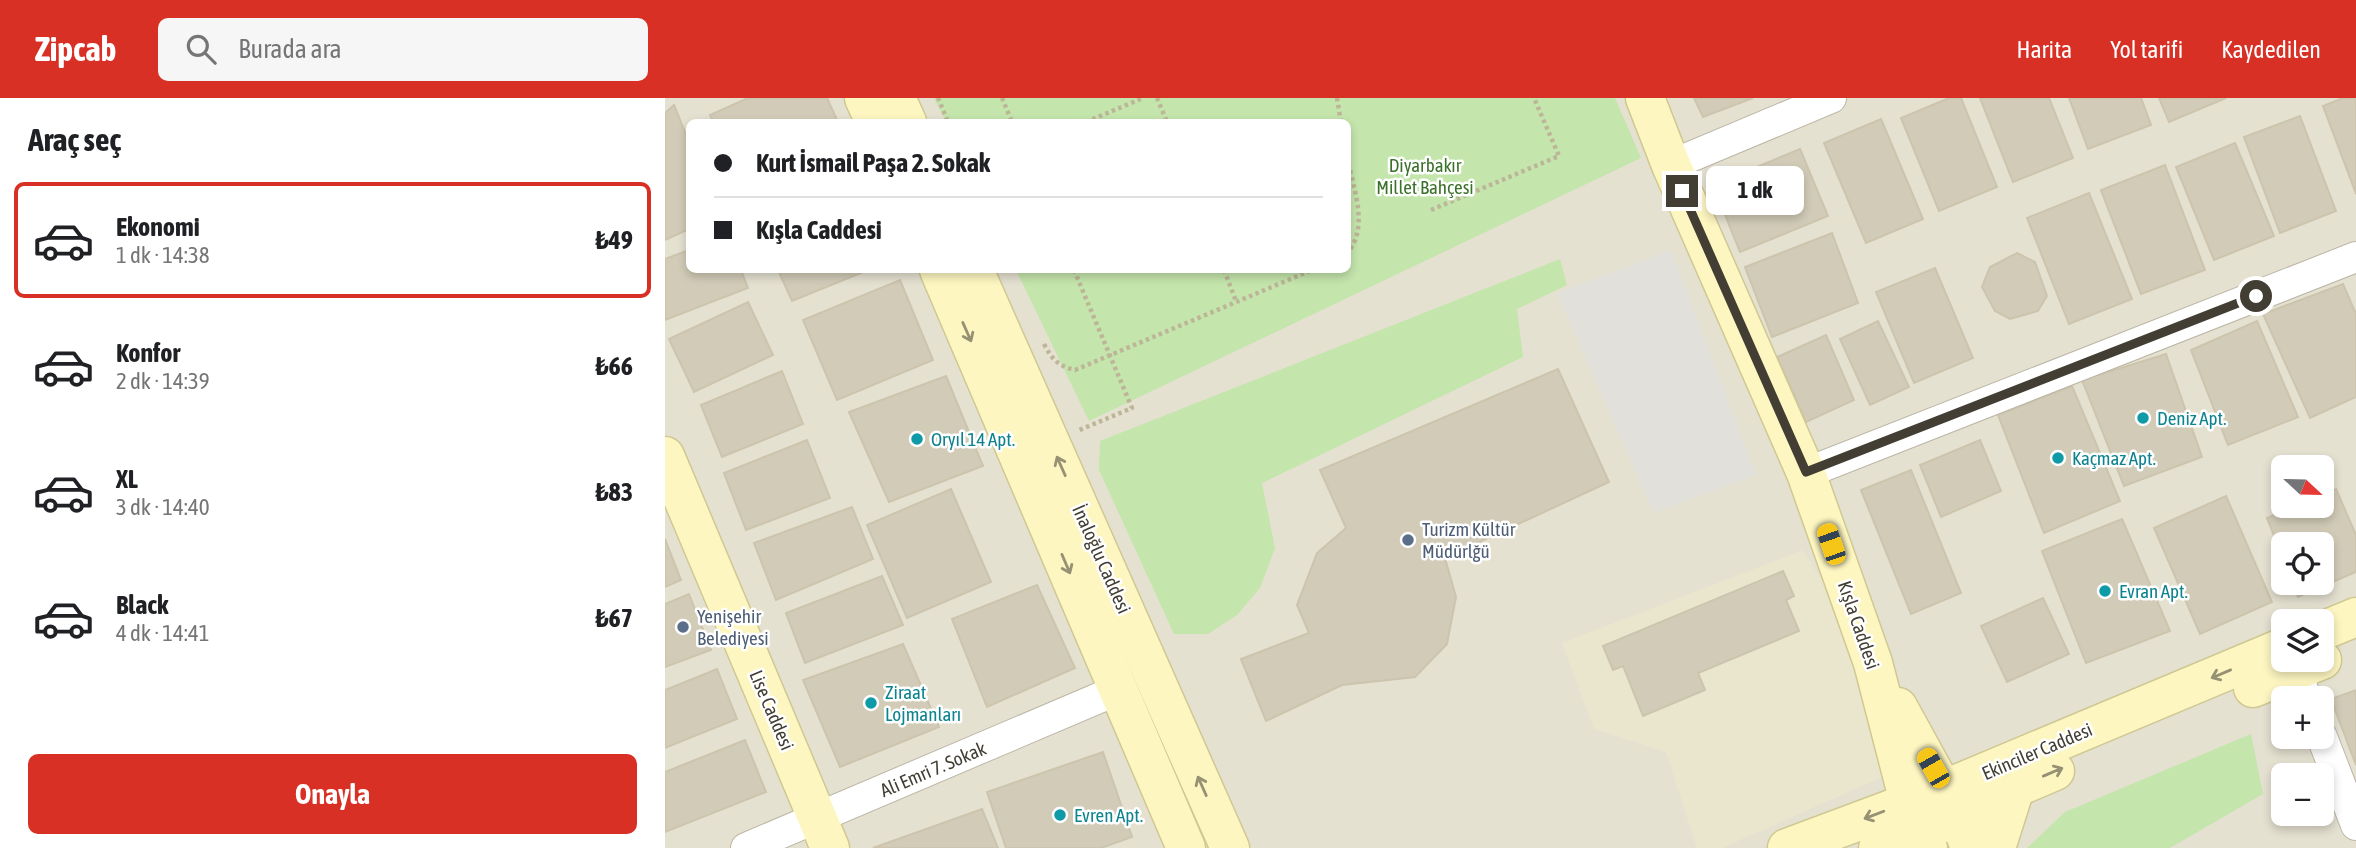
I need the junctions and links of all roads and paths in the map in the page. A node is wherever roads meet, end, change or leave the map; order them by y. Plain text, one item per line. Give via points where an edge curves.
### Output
1 (865, 98) edge
2 (896, 98) edge
3 (938, 98) edge
4 (1002, 98) edge
5 (1143, 98) edge
6 (1157, 98) edge
7 (1337, 98) edge
8 (1534, 98) edge
9 (1645, 98) edge
10 (1831, 98) edge
11 (874, 119) edge
12 (906, 119) edge
13 (948, 119) edge
14 (1011, 119) edge
15 (1093, 119) edge
16 (1166, 119) edge
17 (1340, 119) edge
18 (1671, 165) junction
19 (1351, 178) edge
20 (1431, 210) dead end
21 (1351, 249) edge
22 (2356, 257) edge
23 (940, 273) edge
24 (975, 273) edge
25 (1075, 273) edge
26 (1225, 273) edge
27 (1305, 273) edge
28 (1237, 302) junction
29 (1041, 337) dead end
30 (1110, 356) junction
31 (1050, 442) junction
32 (665, 456) edge
33 (1806, 472) junction
34 (2356, 617) edge
35 (2334, 626) edge
36 (2356, 646) edge
37 (2334, 655) edge
38 (1873, 663) junction
39 (2294, 672) edge
40 (2294, 672) edge
41 (1120, 689) junction
42 (2327, 749) edge
43 (2015, 788) junction
44 (1958, 818) edge
45 (2356, 825) edge
46 (1919, 827) edge
47 (824, 833) edge
48 (745, 848) edge
49 (1186, 848) edge
50 (1230, 848) edge
51 (1787, 848) edge
52 (1878, 848) edge
53 (1996, 848) edge

1 - 11 main road
2 - 12 main road
3 - 13 path
4 - 14 path
5 - 15 path
6 - 16 path
7 - 17 path
8 - 20 path via 1559,156
9 - 18 main road, Kışla Caddesi
10 - 18 street
18 - 33 main road, Kışla Caddesi
19 - 21 path via 1360,225 1357,243
22 - 33 street
23 -> 41 main road, İnaloğlu Caddesi
24 - 31 main road, İnaloğlu Caddesi
25 - 30 path
26 - 28 path
27 - 28 path
28 - 30 path
29 - 30 path via 1060,366 1075,370
30 - 31 path via 1132,408
50 -> 31 main road, İnaloğlu Caddesi
32 - 47 main road, Lise Caddesi
33 - 38 main road, Kışla Caddesi
34 - 35 main road
36 - 37 main road, Ekinciler Caddesi
38 - 44 main road
38 - 46 main road, Kışla Caddesi
43 -> 39 main road, Ekinciler Caddesi
40 -> 44 main road, Ekinciler Caddesi
41 - 47 street, Ali Emri 7. Sokak
41 - 49 main road, İnaloğlu Caddesi
42 - 45 street
43 - 44 main road, Ekinciler Caddesi
43 - 53 main road
44 - 46 main road, Ekinciler Caddesi
46 -> 51 main road, Ekinciler Caddesi
46 - 52 main road, Ekinciler Caddesi
47 - 48 street, Ali Emri 7. Sokak

